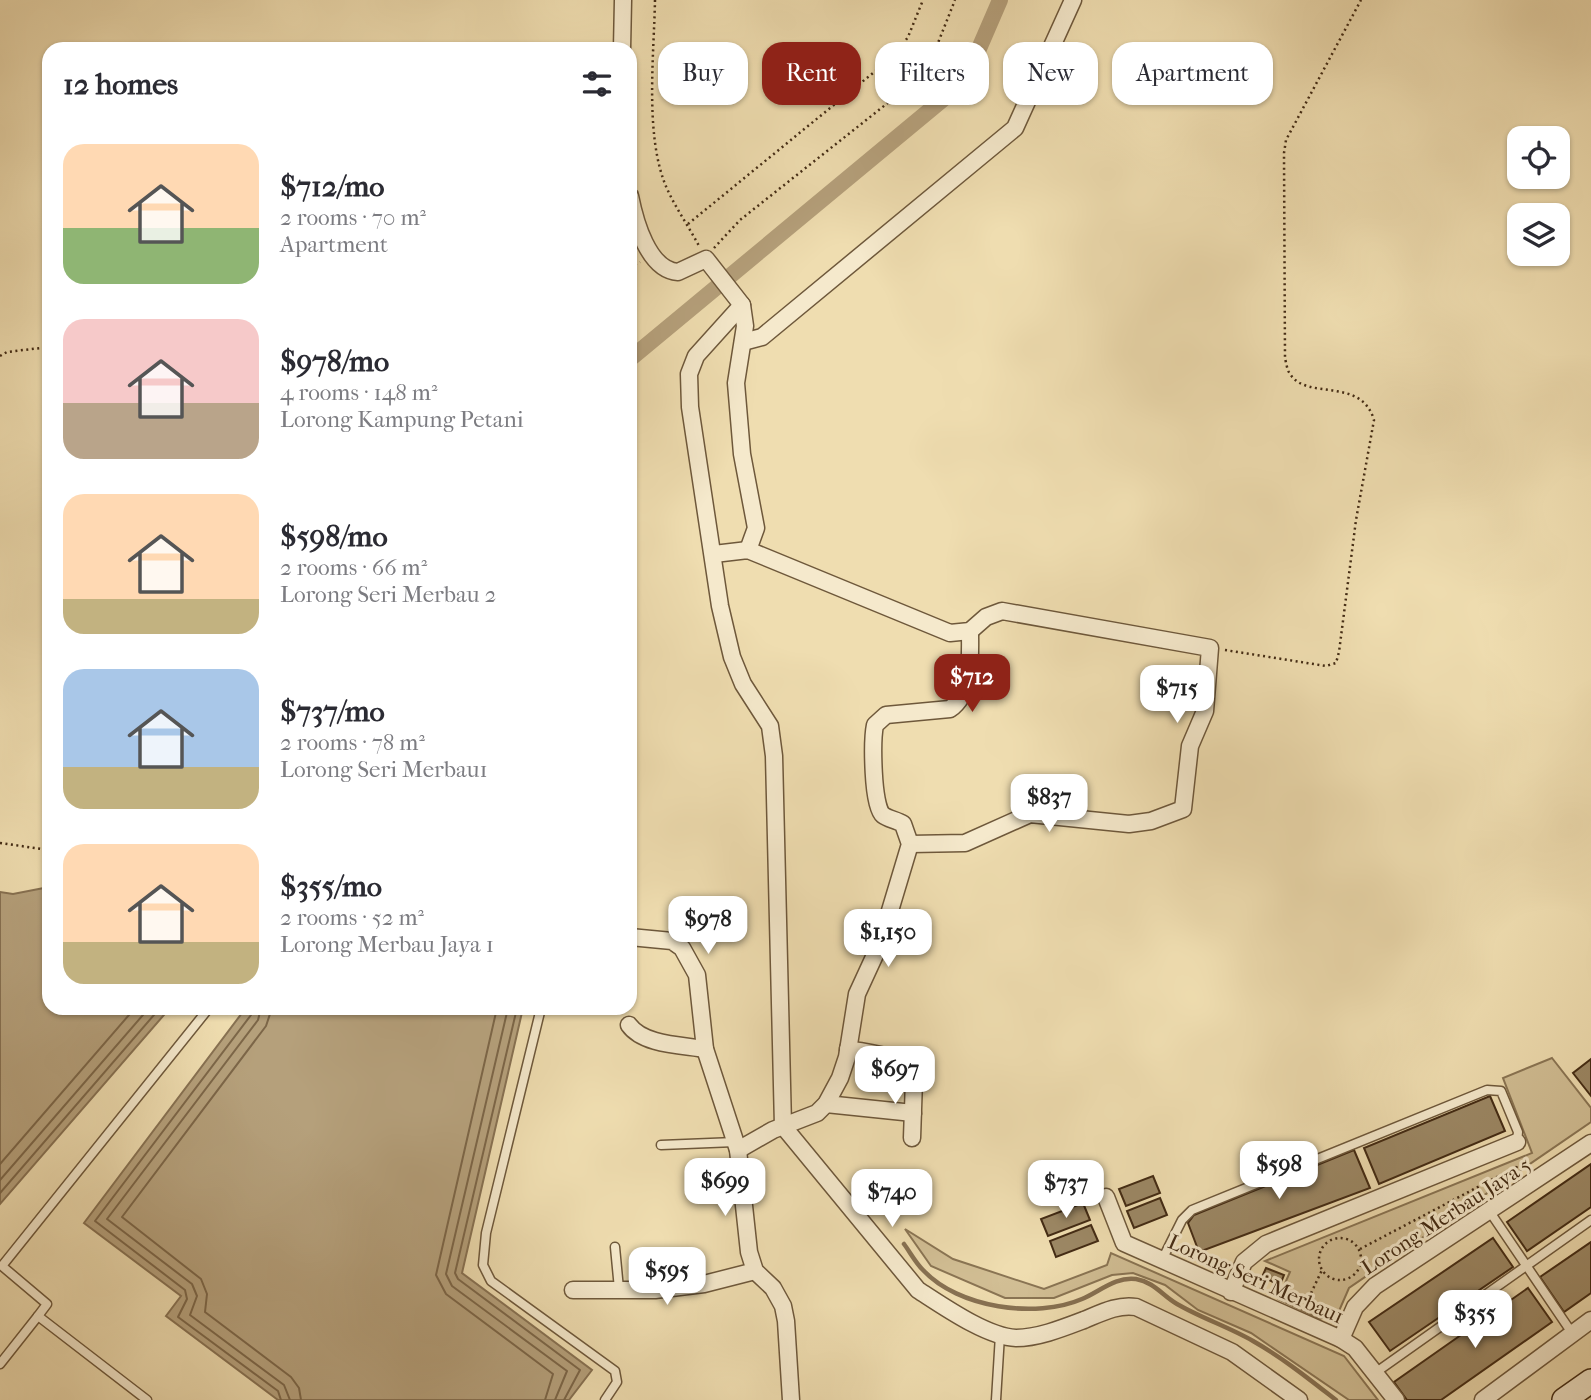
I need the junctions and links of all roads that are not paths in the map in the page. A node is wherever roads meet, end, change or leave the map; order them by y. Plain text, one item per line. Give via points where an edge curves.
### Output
1 (623, 0) edge
2 (1073, 0) edge
3 (622, 42) edge
4 (637, 217) edge
5 (740, 301) junction
6 (743, 342) junction
7 (748, 550) junction
8 (714, 554) junction
9 (970, 631) junction
10 (910, 844) junction
11 (637, 937) edge
12 (203, 1015) edge
13 (539, 1015) edge
14 (629, 1024) dead end
15 (705, 1049) junction
16 (848, 1049) junction
17 (827, 1104) junction
18 (913, 1113) junction
19 (783, 1126) junction
20 (912, 1138) dead end
21 (1517, 1142) joint
22 (1591, 1143) edge
23 (661, 1145) dead end
24 (737, 1146) junction
25 (1106, 1197) dead end
26 (1490, 1212) junction
27 (1591, 1220) edge
28 (615, 1247) dead end
29 (1162, 1260) junction
30 (1, 1265) edge
31 (1527, 1266) junction
32 (755, 1271) junction
33 (619, 1289) junction
34 (573, 1290) dead end
35 (1230, 1292) junction
36 (38, 1315) junction
37 (1591, 1320) edge
38 (1572, 1333) junction
39 (1000, 1335) junction
40 (1341, 1339) junction
41 (0, 1364) edge
42 (1375, 1373) junction
43 (1591, 1381) edge
44 (791, 1398) edge
45 (1566, 1399) edge
46 (147, 1400) edge
47 (605, 1400) edge
48 (996, 1400) edge
49 (1299, 1400) edge
50 (1396, 1400) edge
51 (1483, 1400) edge

1 - 3 street
2 - 6 street via 1015,128 762,337
4 - 5 street via 646,244 660,265 678,272 709,262
5 - 6 street
5 - 8 street via 696,356 689,373 693,444
6 - 7 street via 736,383 742,454 756,528
7 - 8 street
7 - 9 street via 950,633
8 - 19 street via 732,657 770,726 774,756
9 - 10 street via 966,686 958,703 950,709 886,715 874,725 872,759 878,807 884,816 903,824
9 - 10 street via 985,617 1002,611 1210,648 1205,710 1190,746 1183,808 1129,824 1030,814 965,843
10 - 16 street via 880,944 857,994
11 - 15 street via 660,938 682,948 696,975
12 - 30 lane
13 - 47 lane via 486,1233 483,1265 491,1281 615,1371 617,1382
14 - 15 street via 640,1035
15 - 24 street
16 - 17 street
16 - 18 street via 905,1065 914,1080
17 - 18 street
17 - 19 street via 817,1113
18 - 20 street
19 - 24 street
19 - 39 street via 918,1290
21 - 29 lane via 1518,1132 1501,1091 1487,1090 1192,1210
21 - 35 street via 1266,1244 1244,1262
22 - 26 street, Lorong Merbau Jaya 5
23 - 24 lane
24 - 32 street
25 - 29 street, Lorong Seri Merbau1 via 1124,1243
26 - 31 lane
26 - 40 street, Lorong Merbau Jaya 5 via 1364,1296
27 - 31 lane
28 - 33 lane
29 - 35 street, Lorong Seri Merbau1
30 - 36 lane via 47,1304
31 - 38 lane
31 - 42 lane
32 - 33 street via 704,1284
32 - 44 street via 783,1306
33 - 34 street
35 - 40 street, Lorong Seri Merbau1
36 - 41 lane
36 - 46 lane
37 - 38 street
38 - 51 street
39 - 48 lane
39 - 49 street via 1025,1338 1124,1306 1136,1307 1232,1352
40 - 42 street, Lorong Seri Merbau1 via 1355,1348
42 - 50 street, Lorong Seri Merbau1
43 - 45 main road

